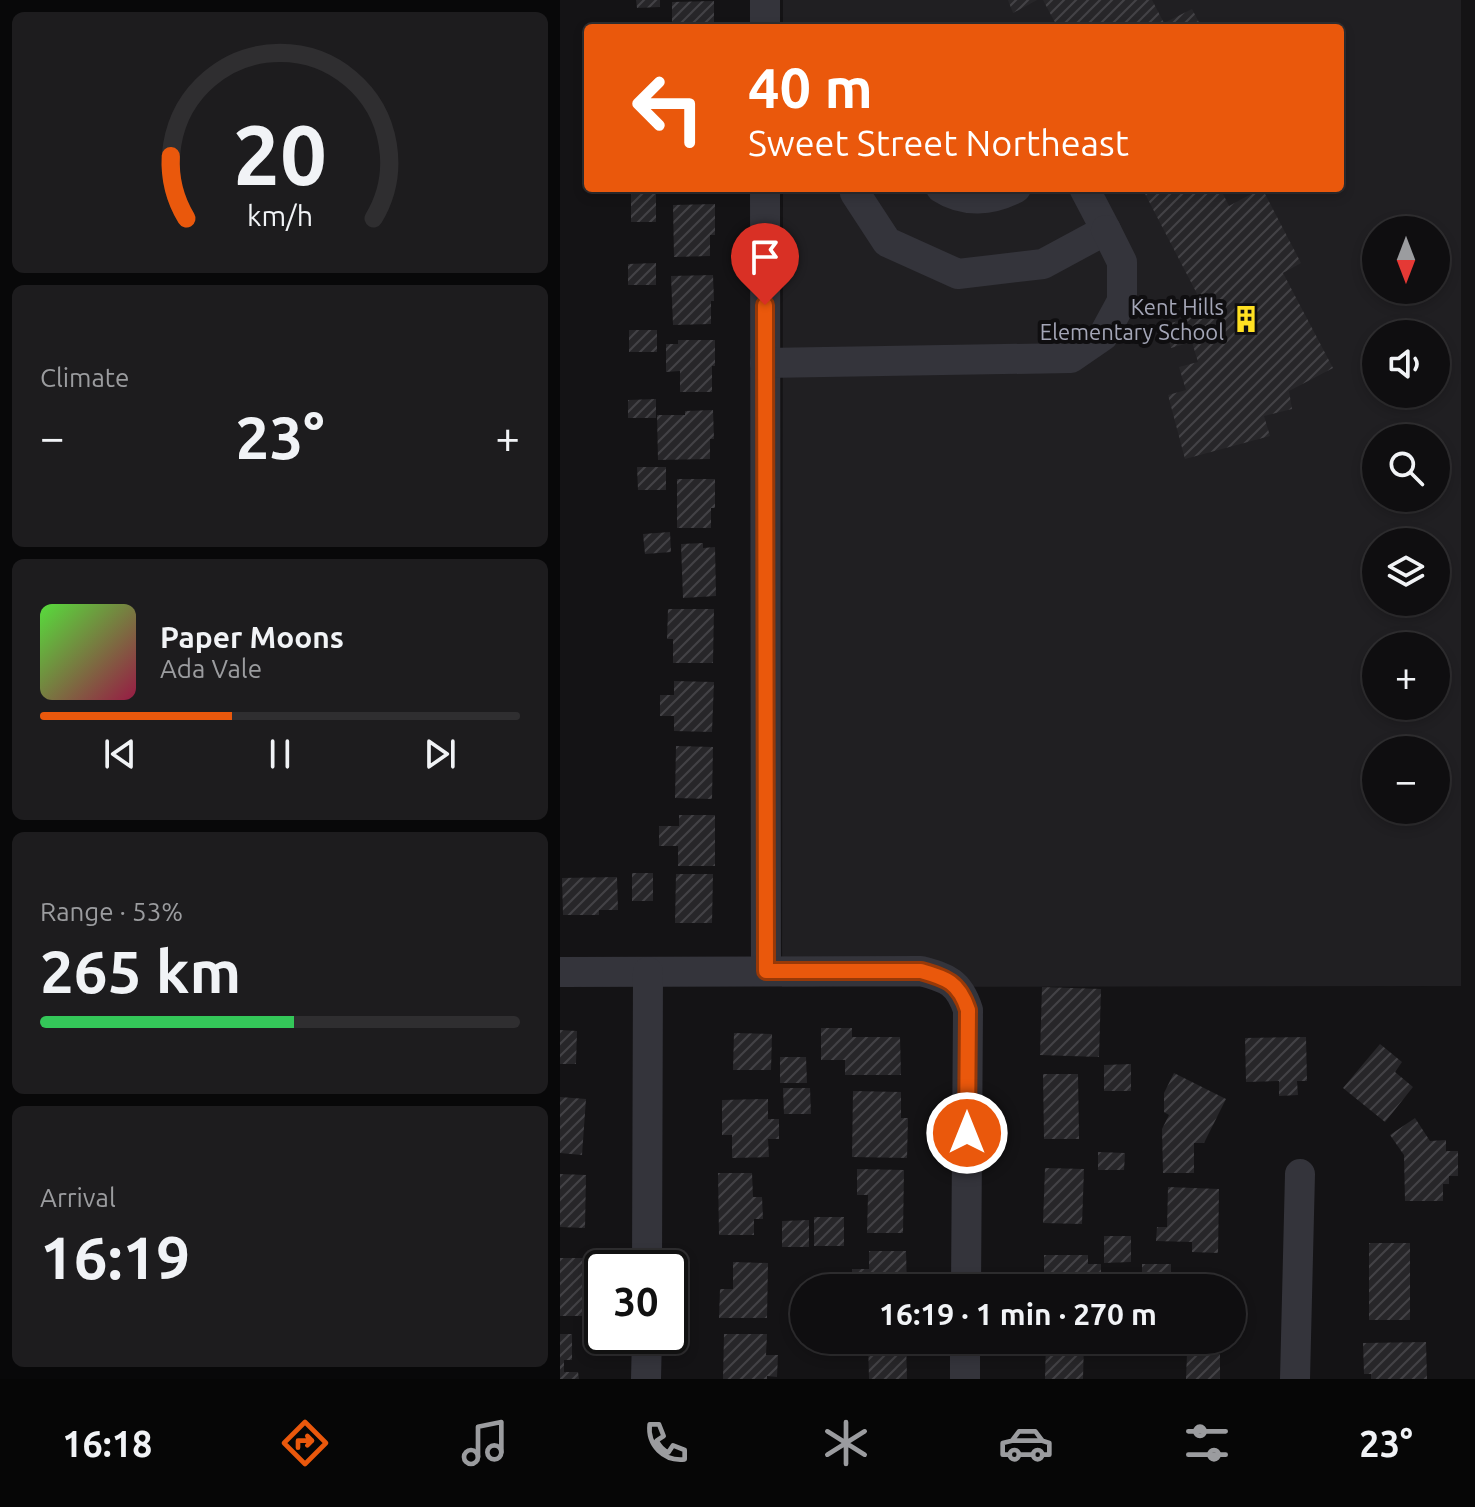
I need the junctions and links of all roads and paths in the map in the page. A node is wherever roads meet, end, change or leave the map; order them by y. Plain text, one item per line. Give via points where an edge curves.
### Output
1 (765, 0) edge
2 (765, 24) edge
3 (765, 192) edge
4 (856, 192) edge
5 (947, 192) edge
6 (1008, 192) edge
7 (1086, 192) edge
8 (1106, 230) junction
9 (765, 363) junction
10 (766, 971) junction
11 (560, 972) edge
12 (648, 972) junction
13 (1300, 1174) dead end
14 (647, 1250) edge
15 (966, 1274) edge
16 (647, 1354) edge
17 (965, 1354) edge
18 (646, 1379) edge
19 (965, 1379) edge
20 (1295, 1379) edge

1 - 2 street
3 - 9 street
4 - 8 street via 887,242 958,274 1043,264
5 - 6 street via 974,199
7 - 8 street
8 - 9 street via 1122,262 1122,301 1103,336 1071,358
9 - 10 street
10 - 12 street
10 - 15 street via 921,971 952,982 964,997
11 - 12 street
12 - 14 street
13 - 20 street
16 - 18 street
17 - 19 street

